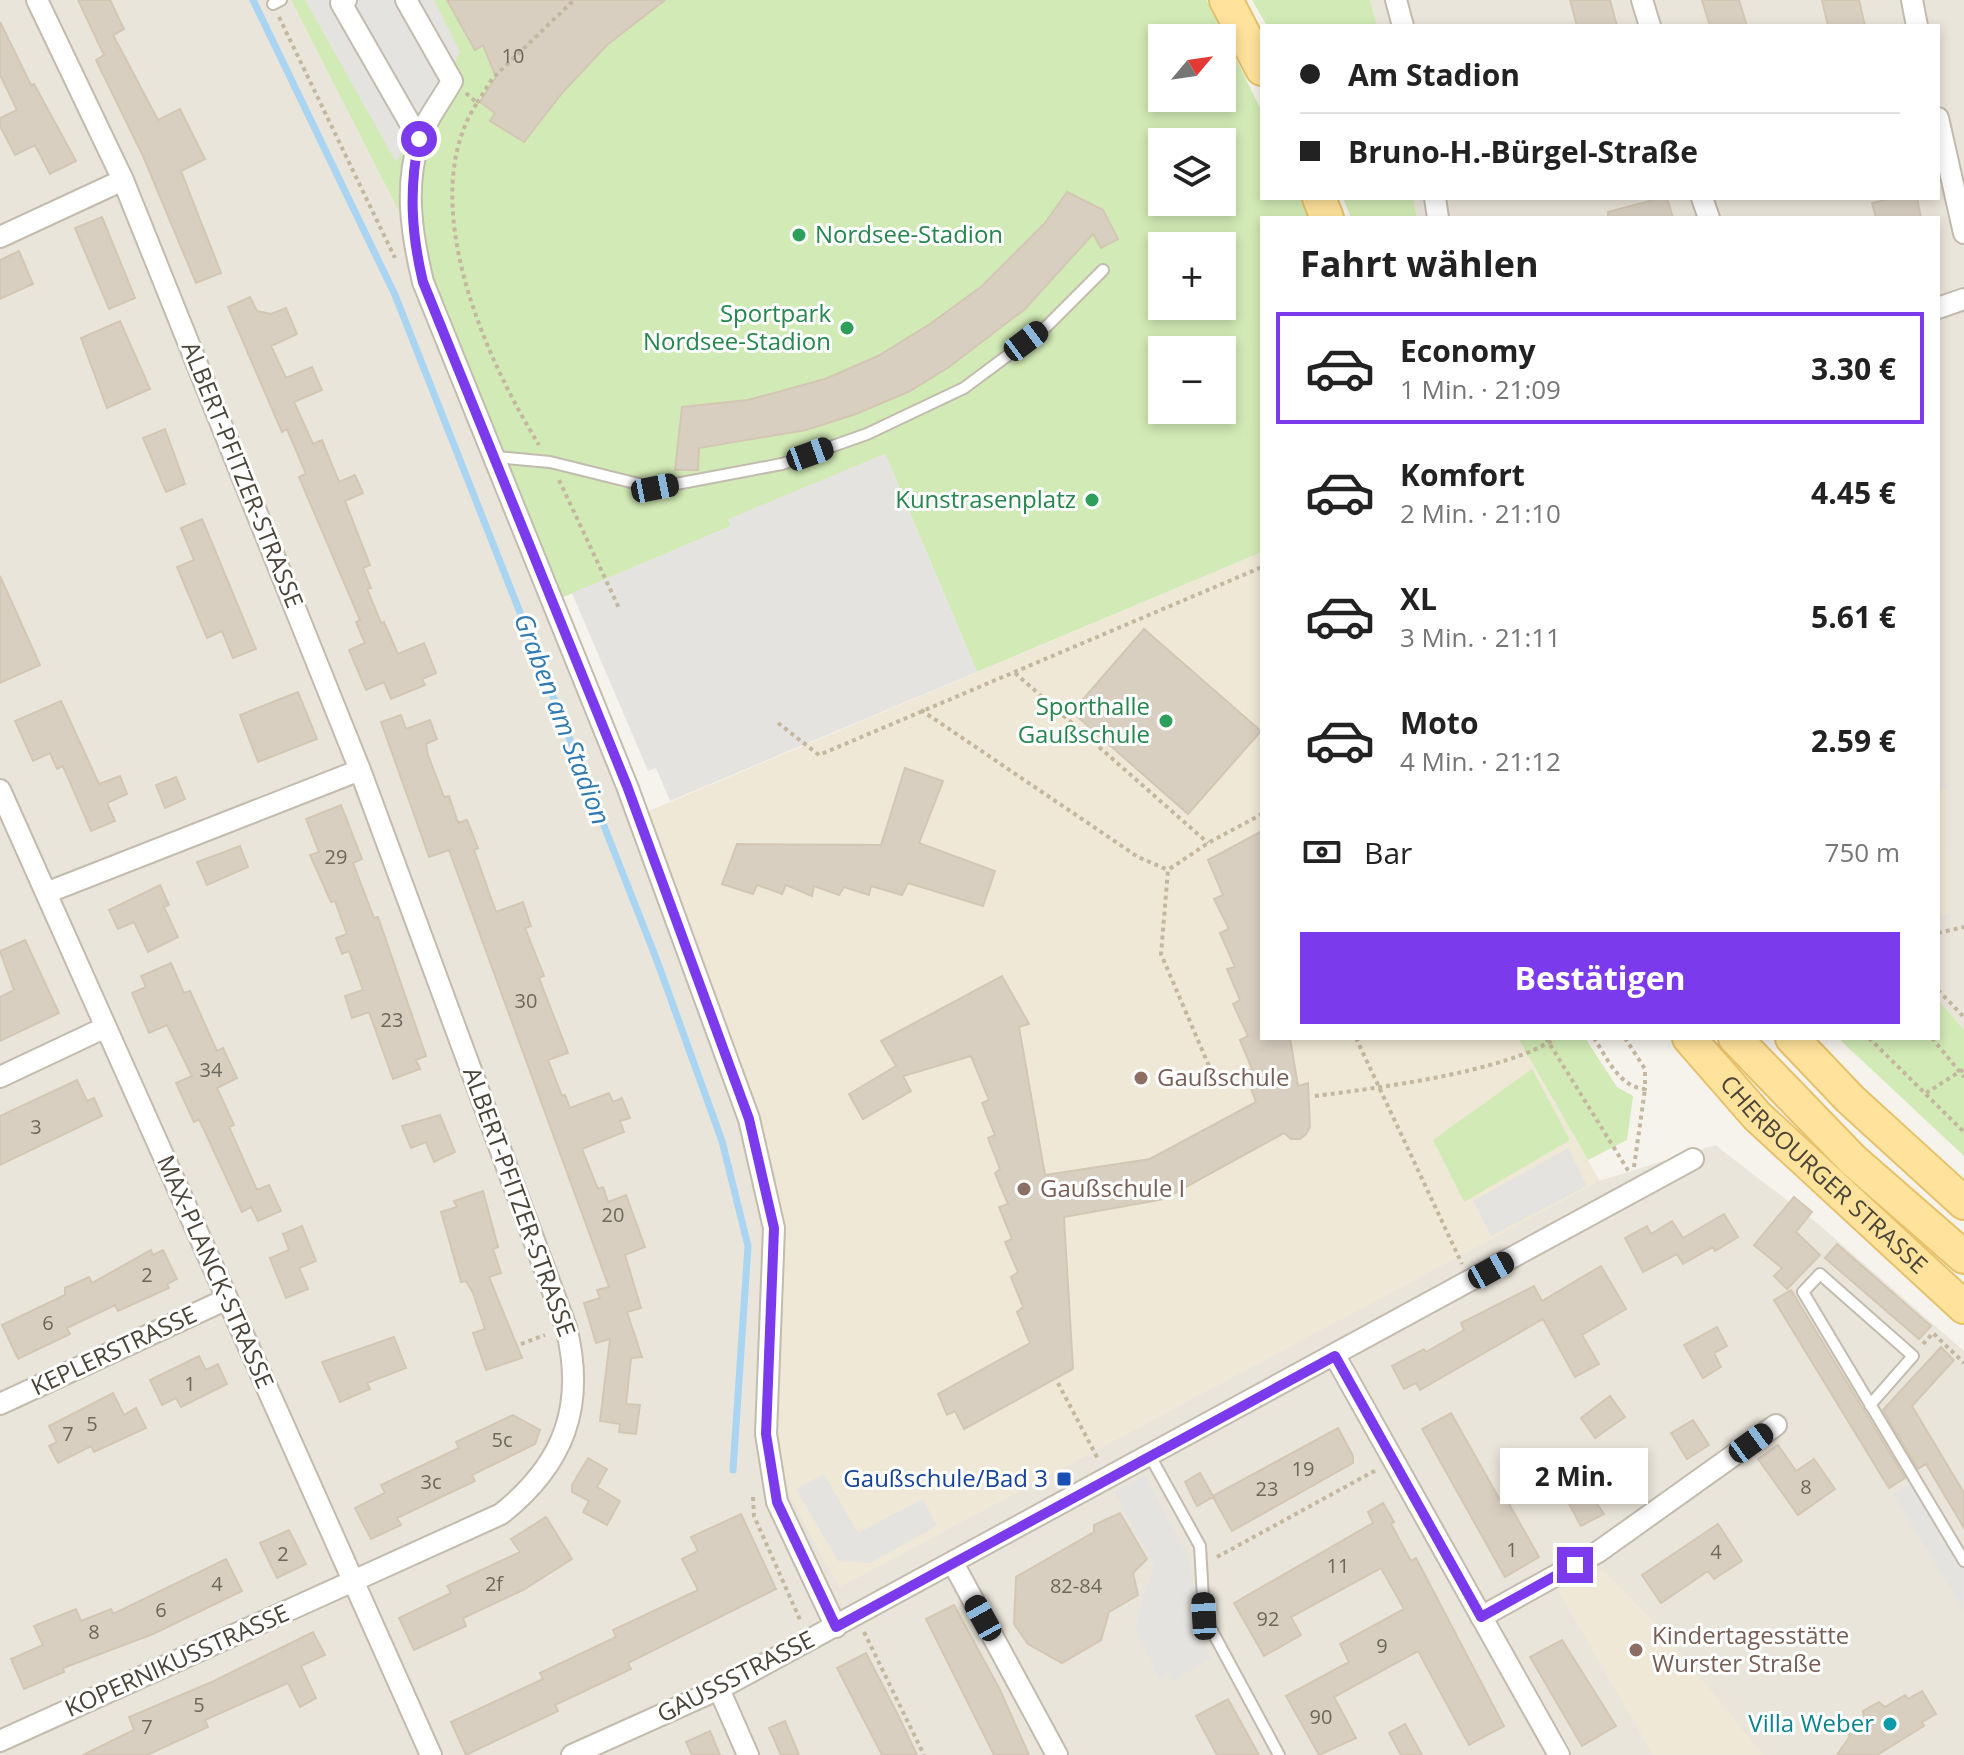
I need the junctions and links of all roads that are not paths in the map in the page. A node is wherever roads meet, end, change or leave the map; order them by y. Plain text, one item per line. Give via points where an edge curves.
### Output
1 (37, 0) edge
2 (346, 0) edge
3 (406, 0) edge
4 (1226, 0) edge
5 (1396, 0) edge
6 (1642, 0) edge
7 (1912, 0) edge
8 (1402, 24) edge
9 (1649, 24) edge
10 (1917, 24) edge
11 (1260, 65) edge
12 (1940, 127) edge
13 (419, 139) junction
14 (123, 180) junction
15 (1964, 233) edge
16 (0, 237) edge
17 (1103, 270) dead end
18 (1964, 299) edge
19 (1940, 307) edge
20 (496, 457) junction
21 (360, 770) junction
22 (0, 790) edge
23 (46, 893) junction
24 (106, 1027) junction
25 (1691, 1040) edge
26 (1737, 1040) edge
27 (1794, 1040) edge
28 (0, 1077) edge
29 (1693, 1159) dead end
30 (1964, 1203) edge
31 (1964, 1257) edge
32 (227, 1299) junction
33 (1964, 1307) edge
34 (1335, 1356) junction
35 (0, 1404) edge
36 (1870, 1405) junction
37 (1776, 1425) dead end
38 (1150, 1456) junction
39 (1964, 1561) edge
40 (953, 1563) junction
41 (353, 1581) junction
42 (1481, 1617) junction
43 (836, 1627) junction
44 (719, 1689) junction
45 (0, 1741) edge
46 (431, 1755) edge
47 (572, 1755) edge
48 (748, 1755) edge
49 (1057, 1755) edge
50 (1279, 1755) edge
51 (1559, 1755) edge

1 - 14 street, ALBERT-PFITZER-STRASSE
2 - 13 street via 341,3
3 - 13 street via 452,81
4 - 11 main road
5 - 8 street
6 - 9 street
7 - 10 street
12 - 15 street
13 - 20 street via 411,177 412,235 423,282
14 - 16 street
14 - 21 street, ALBERT-PFITZER-STRASSE
17 - 20 lane via 1047,326 964,388 867,434 782,464 655,488 550,462
18 - 19 street
20 - 43 street via 627,786 749,1119 774,1228 766,1434 777,1502
21 - 23 street
21 - 41 street, ALBERT-PFITZER-STRASSE via 566,1327 573,1351 573,1398 558,1452 543,1475 501,1514
22 - 23 street, MAX-PLANCK-STRASSE
23 - 24 street, MAX-PLANCK-STRASSE
24 - 28 street
24 - 32 street, MAX-PLANCK-STRASSE
25 - 33 main road, CHERBOURGER STRASSE via 1757,1116
26 - 31 main road via 1845,1152
27 - 30 main road
29 - 34 street, GAUSSSTRASSE
32 - 35 street, KEPLERSTRASSE
32 - 41 street, MAX-PLANCK-STRASSE
34 - 38 street, GAUSSSTRASSE
34 - 42 street
36 - 36 lane via 1803,1292 1820,1274 1913,1356
36 - 39 lane
37 - 42 street via 1598,1552
38 - 40 street, GAUSSSTRASSE
38 - 50 lane via 1200,1546 1204,1616
40 - 43 street, GAUSSSTRASSE
40 - 49 street
41 - 45 street, KOPERNIKUSSTRASSE
41 - 46 street, MAX-PLANCK-STRASSE
42 - 51 street
43 - 44 street, GAUSSSTRASSE
44 - 47 street, GAUSSSTRASSE
44 - 48 street

